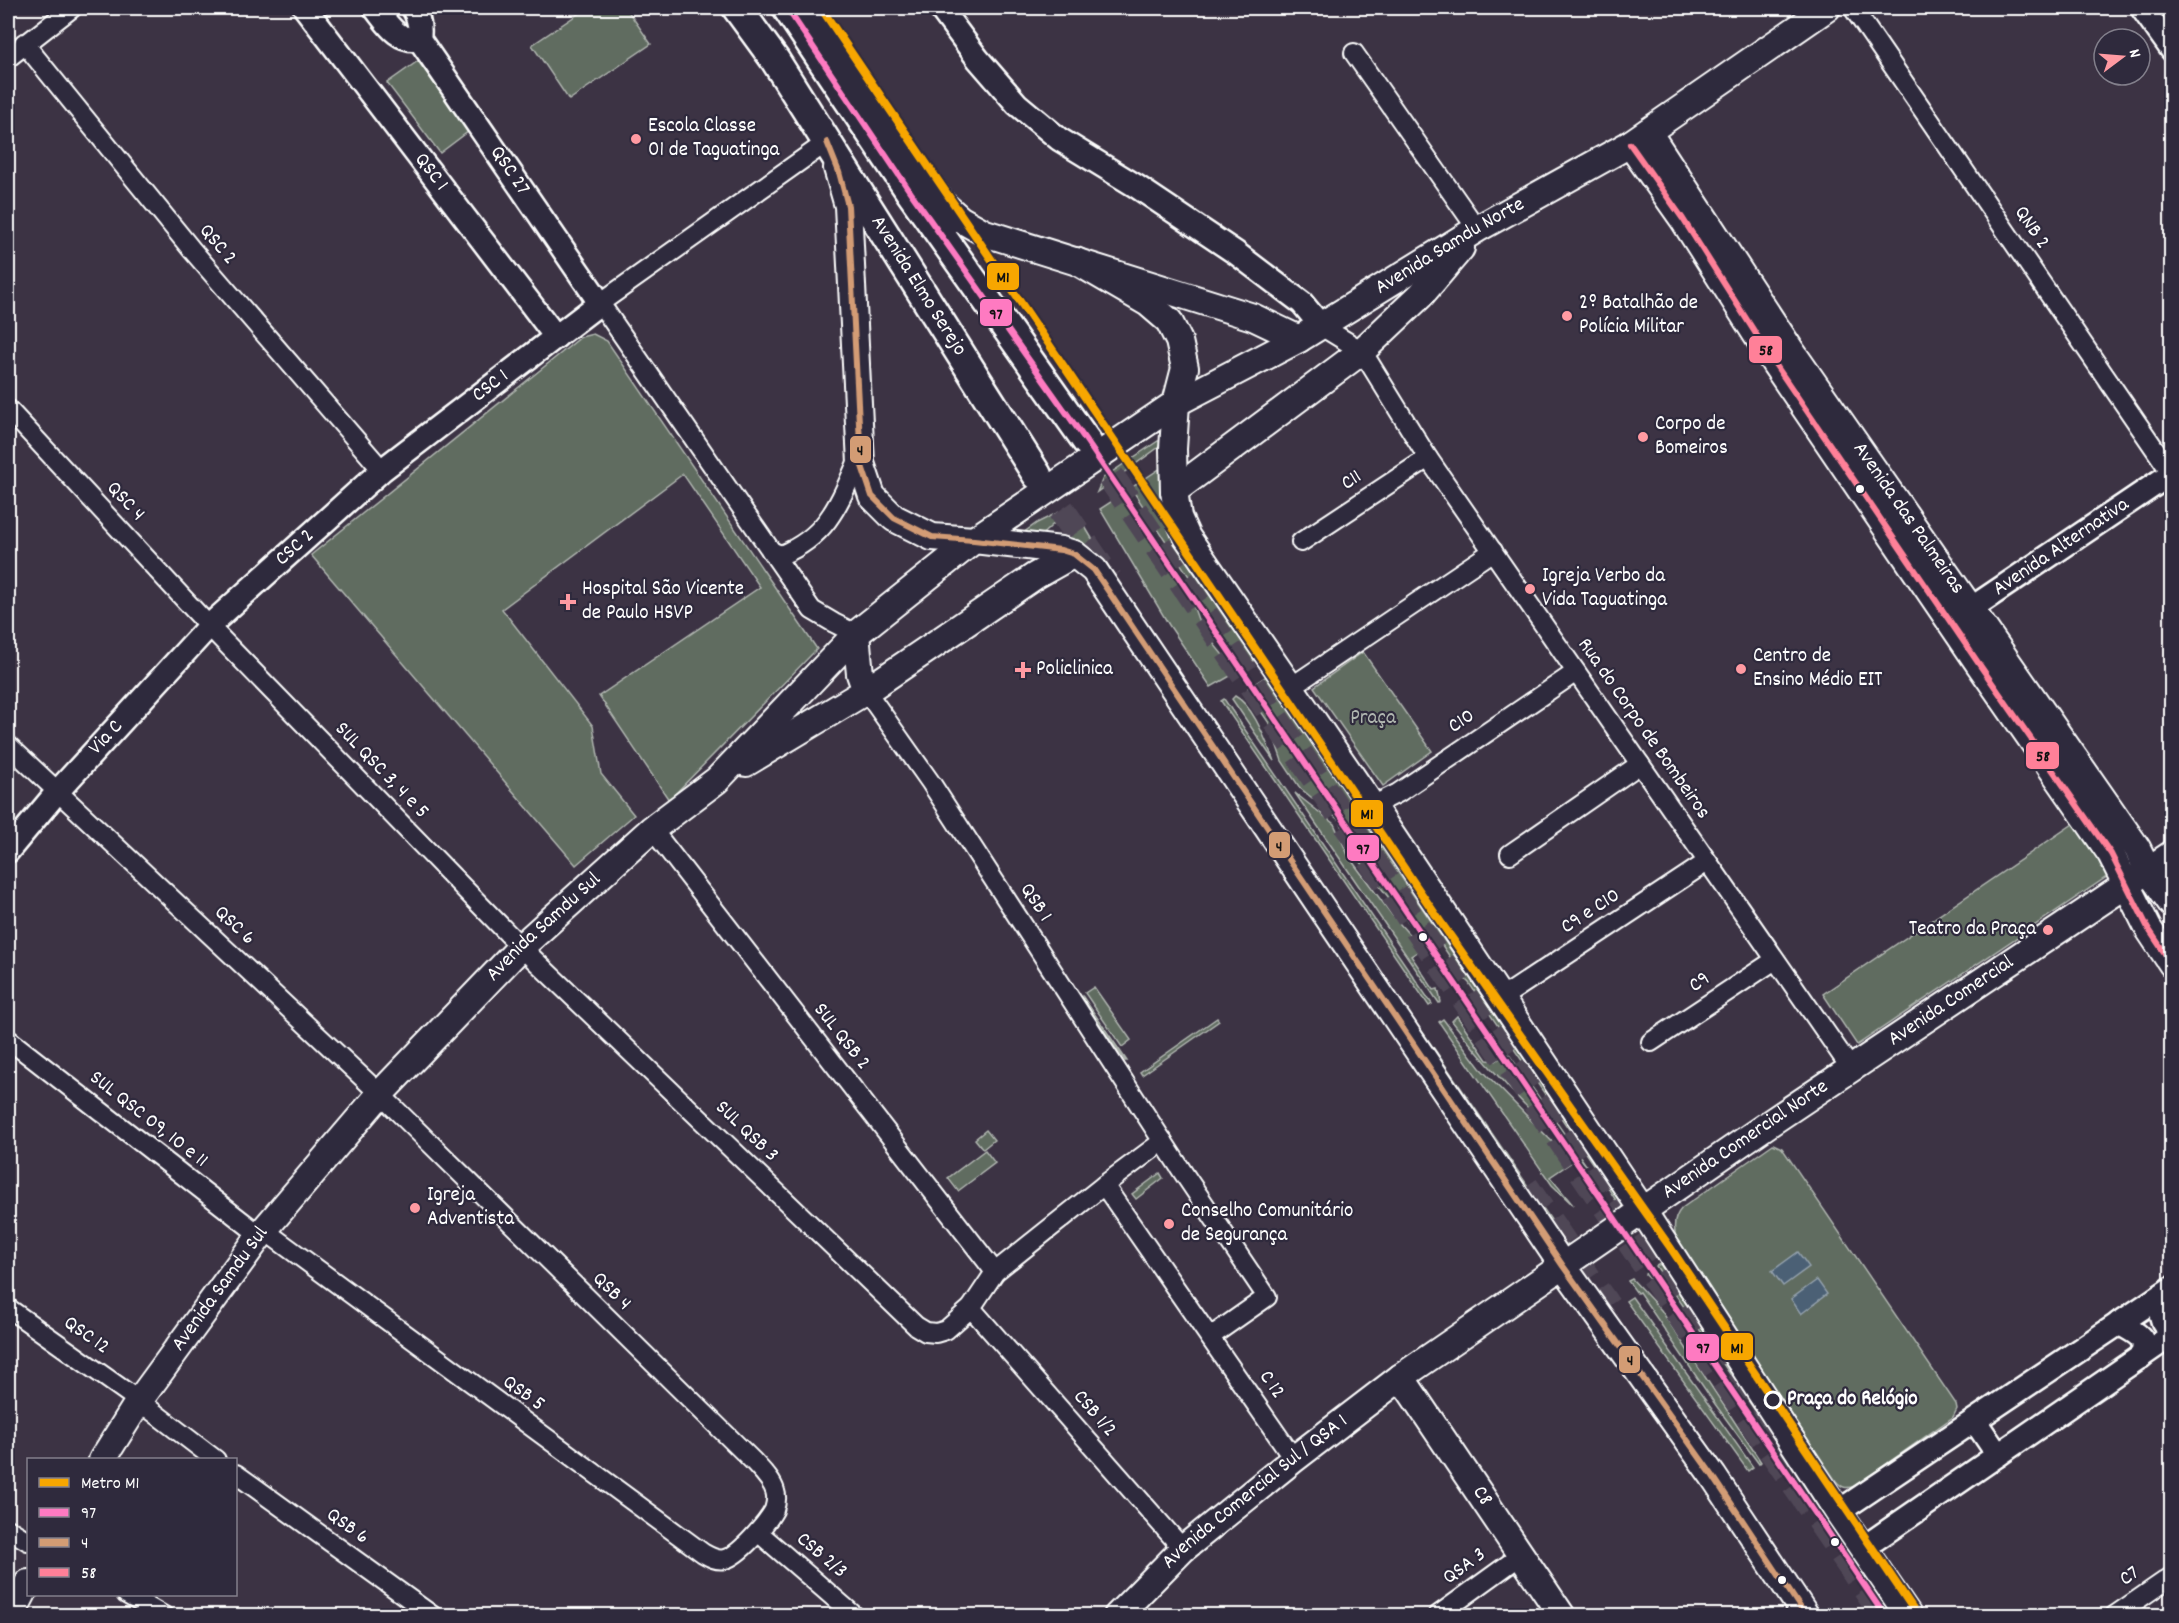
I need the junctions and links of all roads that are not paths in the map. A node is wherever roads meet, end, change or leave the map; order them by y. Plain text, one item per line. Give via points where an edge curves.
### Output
1 (72, 8) edge
2 (305, 8) edge
3 (375, 8) edge
4 (413, 8) edge
5 (737, 8) edge
6 (787, 8) edge
7 (797, 8) edge
8 (940, 8) edge
9 (1827, 8) edge
10 (1853, 8) edge
11 (2142, 8) edge
12 (419, 39) junction
13 (24, 44) junction
14 (2172, 50) edge
15 (1354, 53) dead end
16 (8, 58) edge
17 (1639, 138) junction
18 (827, 142) junction
19 (1478, 229) junction
20 (1076, 261) junction
21 (600, 303) junction
22 (1310, 332) junction
23 (556, 338) junction
24 (1362, 351) junction
25 (1176, 404) junction
26 (8, 409) edge
27 (1087, 442) tunnel mouth
28 (860, 456) junction
29 (1428, 458) junction
30 (382, 470) junction
31 (2171, 473) edge
32 (1037, 475) tunnel mouth
33 (1068, 476) joint
34 (1174, 491) junction
35 (974, 540) junction
36 (1301, 542) dead end
37 (771, 551) junction
38 (1493, 551) junction
39 (1074, 554) junction
40 (1961, 615) junction
41 (209, 626) junction
42 (856, 634) junction
43 (1576, 672) junction
44 (1290, 687) junction
45 (866, 691) junction
46 (8, 745) edge
47 (1640, 764) junction
48 (717, 780) junction
49 (58, 791) junction
50 (1372, 806) junction
51 (652, 829) junction
52 (8, 851) edge
53 (1510, 854) dead end
54 (2172, 854) edge
55 (1707, 862) junction
56 (2148, 870) junction
57 (2126, 886) junction
58 (2172, 904) edge
59 (521, 947) junction
60 (1774, 960) junction
61 (2172, 964) edge
62 (1500, 999) junction
63 (8, 1039) edge
64 (1651, 1042) dead end
65 (1852, 1070) junction
66 (380, 1094) junction
67 (1163, 1142) junction
68 (1104, 1185) junction
69 (1637, 1216) junction
70 (263, 1233) junction
71 (1568, 1262) junction
72 (995, 1272) junction
73 (2164, 1294) edge
74 (8, 1308) edge
75 (971, 1308) junction
76 (2119, 1323) junction
77 (2172, 1334) edge
78 (1210, 1337) junction
79 (2140, 1357) junction
80 (1401, 1377) junction
81 (139, 1401) junction
82 (1975, 1421) junction
83 (1998, 1455) junction
84 (103, 1458) edge
85 (213, 1458) edge
86 (1294, 1459) junction
87 (237, 1475) edge
88 (1838, 1512) junction
89 (8, 1529) edge
90 (758, 1532) junction
91 (27, 1540) edge
92 (1863, 1548) junction
93 (1183, 1549) junction
94 (1520, 1556) junction
95 (2172, 1576) edge
96 (27, 1585) edge
97 (129, 1596) edge
98 (10, 1616) edge
99 (164, 1616) edge
100 (433, 1616) edge
101 (855, 1616) edge
102 (1117, 1616) edge
103 (1437, 1616) edge
104 (1562, 1616) edge
105 (1806, 1616) edge
106 (1909, 1616) edge
107 (2114, 1616) edge

1 - 13 street
2 - 23 street, QSC 1
3 - 12 street via 404,39
4 - 12 street, QSC 27 via 418,16
5 - 18 main road, Avenida Elmo Serejo
6 - 27 main road, Avenida Elmo Serejo via 911,193
7 - 20 main road via 809,17 943,204 985,233
8 - 22 street via 1017,104 1059,139 1236,253 1302,303
9 - 17 main road, Avenida Samdu Norte
10 - 31 street, QNB 2
11 - 14 street
12 - 21 street, QSC 27
13 - 16 street
13 - 30 street, QSC 2 via 192,250
15 - 19 street
17 - 19 main road, Avenida Samdu Norte
17 - 40 main road, Avenida das Palmeiras via 1683,219
18 - 21 street
18 - 28 main road via 848,206
18 - 32 main road, Avenida Elmo Serejo
19 - 22 main road, Avenida Samdu Norte
19 - 24 main road via 1421,294
20 - 22 main road
20 - 25 main road via 1148,303 1169,321 1179,341 1185,368
21 - 23 street, CSC 1
21 - 37 street
22 - 24 street
22 - 25 main road, Avenida Samdu Norte
23 - 30 street, CSC 1
24 - 29 street, Rua do Corpo de Bombeiros
24 - 34 main road
25 - 33 main road, Avenida Samdu Norte
25 - 34 main road
26 - 41 street, QSC 4
28 - 35 main road via 872,496 894,518 932,537
28 - 37 street via 832,515 810,539 781,555
29 - 36 street, C11
29 - 38 street, Rua do Corpo de Bombeiros
30 - 41 street, CSC 2
31 - 40 street, Avenida Alternativa
33 - 35 main road, Avenida Samdu Sul
34 - 44 main road via 1178,517 1187,537
35 - 39 main road
35 - 42 main road, Avenida Samdu Sul
37 - 42 street via 813,610
38 - 43 street, Rua do Corpo de Bombeiros
38 - 44 street
39 - 45 main road via 1035,576
39 - 71 main road via 1105,584
40 - 56 main road, Avenida das Palmeiras via 2137,848
40 - 57 main road, Avenida das Palmeiras via 2117,862
41 - 49 street, Via C
41 - 59 street, SUL QSC 3, 4 e 5
42 - 45 main road
42 - 48 main road, Avenida Samdu Sul
43 - 47 street, Rua do Corpo de Bombeiros
43 - 50 street, C10 via 1398,793
44 - 50 main road
45 - 48 main road
45 - 67 street, QSB 1 via 931,783
46 - 49 street, QSC 6
47 - 53 street
47 - 55 street, Rua do Corpo de Bombeiros
48 - 51 main road, Avenida Samdu Sul
49 - 52 street, Via C
49 - 66 street, QSC 6
50 - 62 main road
51 - 59 main road, Avenida Samdu Sul
51 - 72 street, SUL QSB 2
54 - 56 main road, Avenida Comercial
55 - 60 street, Rua do Corpo de Bombeiros
55 - 62 street, C9 e C10
56 - 57 main road, Avenida Comercial
56 - 58 main road, Avenida das Palmeiras
57 - 61 main road, Avenida das Palmeiras
57 - 65 main road, Avenida Comercial
59 - 66 main road, Avenida Samdu Sul
59 - 75 street, SUL QSB 3 via 901,1313 926,1332 936,1334
60 - 64 street, C9
60 - 65 street, Rua do Corpo de Bombeiros
62 - 69 main road
63 - 70 street, SUL QSC 09, 10 e 11
65 - 69 main road, Avenida Comercial Norte
66 - 70 main road, Avenida Samdu Sul
66 - 90 street, QSB 4 via 764,1474 775,1491 776,1501
67 - 68 street
67 - 78 street, QSB 1 via 1267,1297
68 - 72 street
68 - 78 street, C 12
69 - 71 main road
69 - 88 main road
70 - 81 main road, Avenida Samdu Sul
70 - 90 street, QSB 5 via 703,1553 724,1559
71 - 80 main road, Avenida Comercial Sul / QSA 1
71 - 105 main road
72 - 75 street
73 - 76 street
73 - 77 street via 2163,1322
74 - 81 street, QSC 12
75 - 93 street, CSB 1/2
76 - 79 street via 2143,1340 2145,1348
76 - 82 street
77 - 79 street
78 - 86 street, C 12
79 - 83 street
80 - 86 main road, Avenida Comercial Sul / QSA 1
80 - 94 main road, C8
81 - 84 main road, Avenida Samdu Sul
81 - 85 street
82 - 83 street
82 - 88 street
83 - 92 street
86 - 93 main road, Avenida Comercial Sul / QSA 1
87 - 100 street, QSB 6
88 - 92 main road
89 - 91 street
90 - 101 street, CSB 2/3
92 - 106 main road
93 - 102 main road, Avenida Comercial Sul / QSA 1
94 - 103 street, QSA 3
94 - 104 main road, C8
95 - 107 street, C7
96 - 98 main road
97 - 99 street

